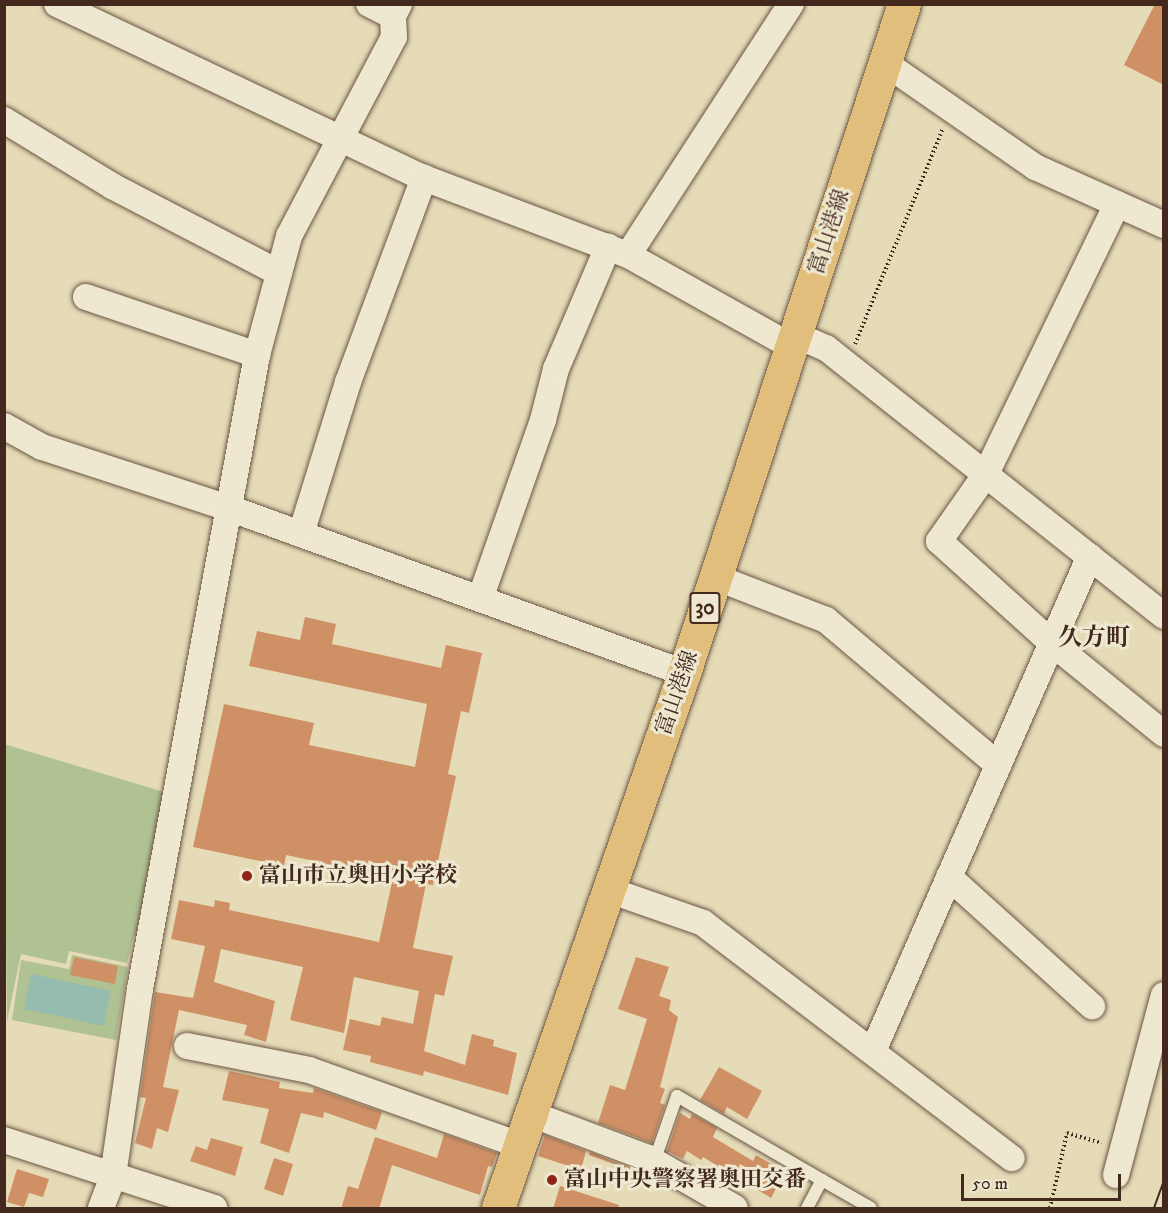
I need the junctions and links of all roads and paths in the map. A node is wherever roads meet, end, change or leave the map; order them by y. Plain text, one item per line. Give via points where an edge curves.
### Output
1 (369, 4) edge
2 (791, 4) edge
3 (904, 4) edge
4 (60, 5) edge
5 (396, 10) edge
6 (885, 63) junction
7 (951, 108) junction
8 (4, 120) edge
9 (339, 139) junction
10 (424, 178) junction
11 (1117, 204) junction
12 (1164, 225) edge
13 (618, 251) junction
14 (279, 273) junction
15 (86, 297) dead end
16 (792, 340) junction
17 (257, 355) junction
18 (846, 364) junction
19 (8, 437) edge
20 (986, 474) junction
21 (226, 507) junction
22 (301, 534) junction
23 (1090, 556) junction
24 (715, 577) junction
25 (480, 599) junction
26 (1164, 616) edge
27 (1052, 643) junction
28 (684, 673) junction
29 (1164, 734) edge
30 (998, 765) junction
31 (949, 877) junction
32 (609, 890) junction
33 (1164, 995) edge
34 (1092, 1006) dead end
35 (187, 1046) dead end
36 (873, 1051) junction
37 (531, 1114) junction
38 (4, 1140) edge
39 (520, 1145) junction
40 (1123, 1149) junction
41 (1012, 1158) dead end
42 (654, 1162) junction
43 (1116, 1175) dead end
44 (113, 1176) junction
45 (822, 1180) junction
46 (101, 1209) edge
47 (214, 1209) edge
48 (498, 1209) edge
49 (735, 1209) edge
50 (807, 1209) edge
51 (871, 1209) edge
52 (1050, 1209) edge

1 - 5 street
2 - 13 street
3 - 6 main road, 富山港線 / 30
4 - 9 street
5 - 9 street via 394,37
6 - 7 street
6 - 16 main road, 富山港線 / 30
7 - 11 street via 1035,167
7 - 18 path
8 - 14 street via 112,186
9 - 10 street
9 - 14 street via 289,236
10 - 13 street
10 - 22 street via 348,382
11 - 12 street
11 - 20 street
13 - 16 street
13 - 25 street via 556,369 543,420
14 - 17 street
15 - 17 street
16 - 18 street via 826,348
16 - 24 main road, 富山港線 / 30
17 - 21 street
18 - 20 street
19 - 21 street
20 - 23 street
20 - 27 street via 939,541
21 - 22 street
21 - 44 street via 140,989
22 - 25 street
23 - 26 street
23 - 27 street
24 - 28 main road, 富山港線 / 30
24 - 30 street via 826,620
25 - 28 street
27 - 29 street
27 - 30 street
28 - 32 main road, 富山港線 / 30
30 - 31 street
31 - 34 street
31 - 36 street
32 - 36 street via 703,923
32 - 37 main road, 富山港線 / 30
33 - 40 street
35 - 39 street via 309,1071
36 - 41 street
37 - 39 main road, 富山港線 / 30
37 - 42 street
38 - 44 street
39 - 48 main road, 富山港線 / 30
40 - 43 street
40 - 52 path via 1067,1133
42 - 45 lane via 677,1096
42 - 49 street
44 - 46 street
44 - 47 street
45 - 50 lane
45 - 51 lane

